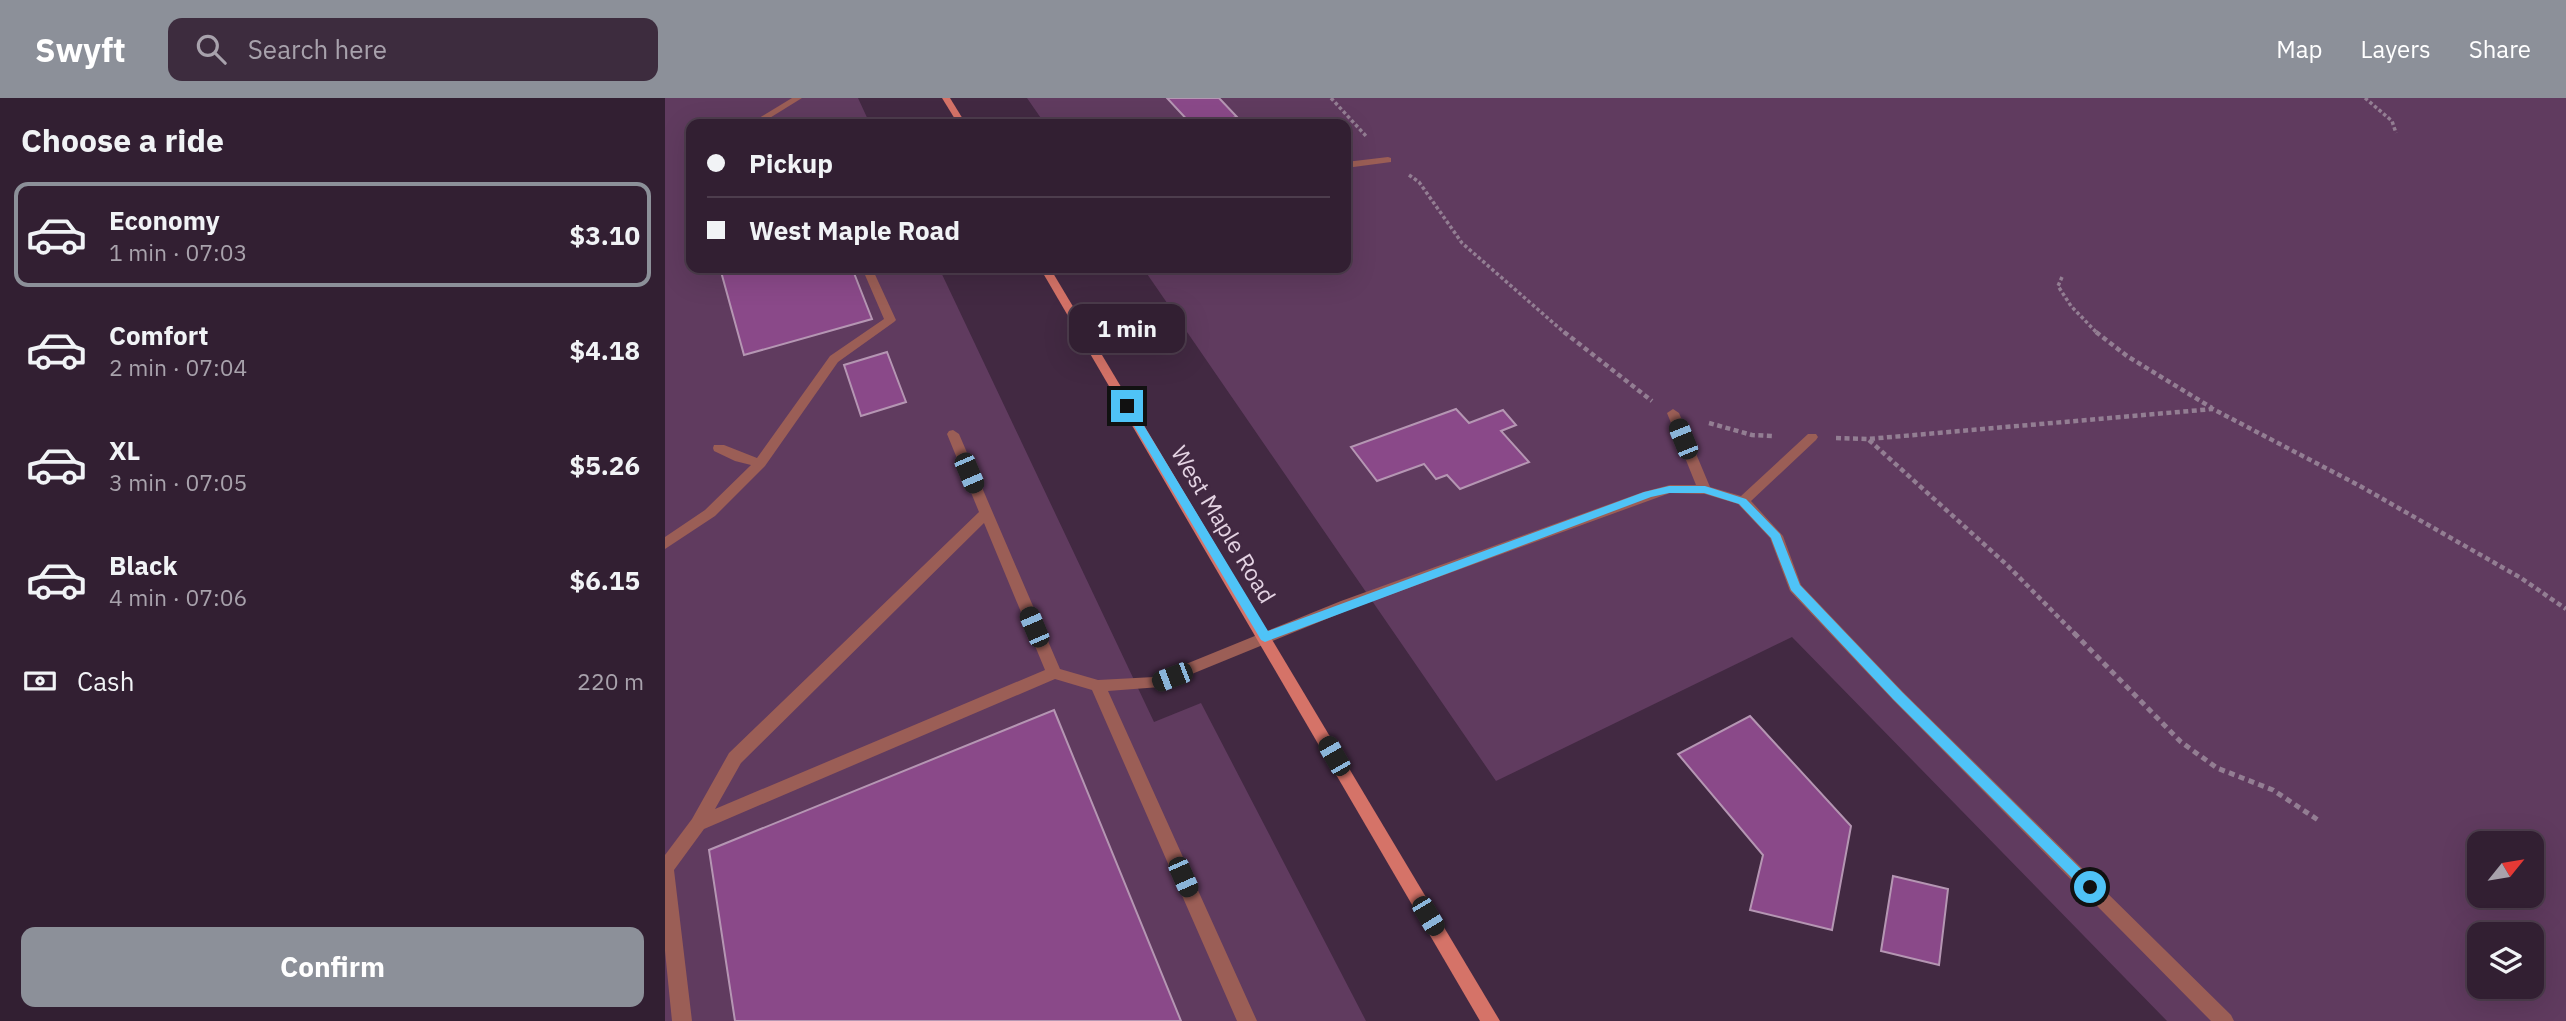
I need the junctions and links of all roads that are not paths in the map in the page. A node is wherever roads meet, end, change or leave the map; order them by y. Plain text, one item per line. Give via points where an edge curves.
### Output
1 (798, 98) edge
2 (946, 98) edge
3 (762, 119) edge
4 (959, 119) edge
5 (1388, 160) road end
6 (1351, 164) edge
7 (869, 273) edge
8 (1048, 273) edge
9 (1673, 413) road end
10 (953, 434) dead end
11 (1812, 437) road end
12 (719, 448) dead end
13 (760, 463) junction
14 (1705, 490) junction
15 (1743, 501) junction
16 (986, 513) junction
17 (665, 544) edge
18 (1265, 637) junction
19 (1054, 673) junction
20 (1098, 686) junction
21 (698, 824) junction
22 (665, 868) edge
23 (682, 1021) edge
24 (1247, 1021) edge
25 (1490, 1021) edge
26 (2224, 1021) edge

1 - 3 lane
2 - 4 main road
5 - 6 lane
7 - 13 lane via 890,320 834,359
8 - 18 main road, West Maple Road
9 - 14 lane
10 - 16 lane
11 - 15 lane
12 - 13 lane
13 - 17 lane via 711,513
14 - 15 lane
14 - 18 lane via 1669,489 1648,495
15 - 26 lane via 1776,536 1795,587
16 - 19 lane
16 - 21 lane via 734,758
18 - 20 lane via 1155,683
18 - 25 main road, West Maple Road
19 - 20 lane
19 - 21 lane
20 - 24 lane
21 - 22 lane
22 - 23 lane

